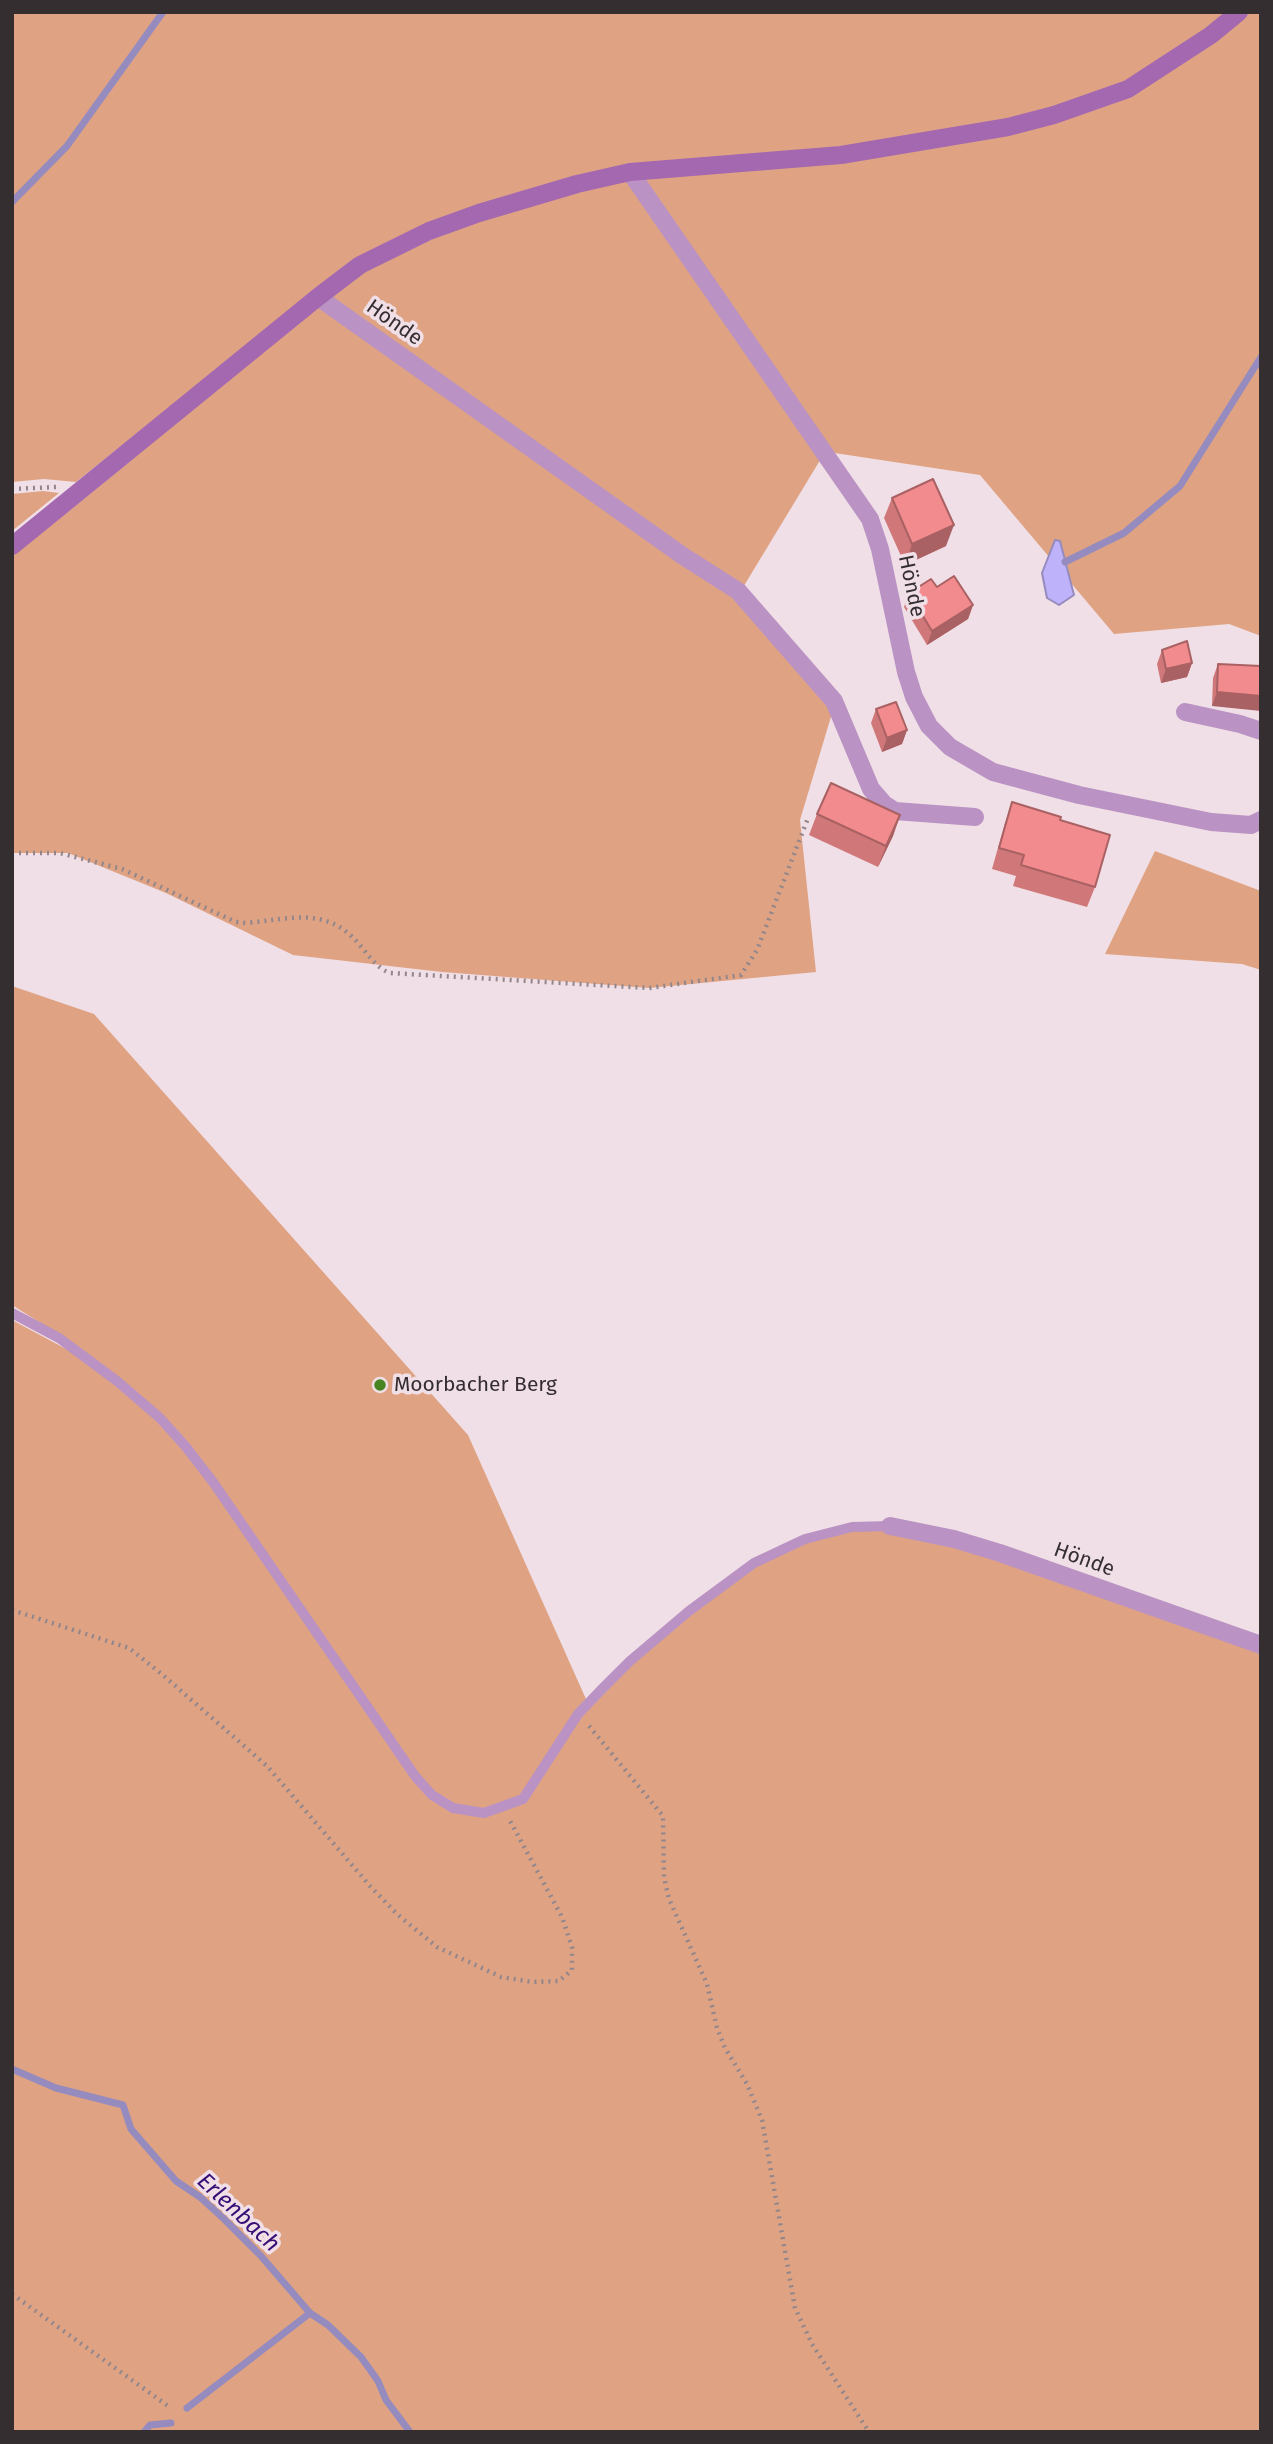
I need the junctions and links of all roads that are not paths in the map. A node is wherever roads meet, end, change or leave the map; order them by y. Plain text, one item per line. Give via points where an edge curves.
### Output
1 (1239, 12) edge
2 (630, 173) junction
3 (318, 297) junction
4 (12, 546) edge
5 (1185, 712) dead end
6 (1261, 731) edge
7 (975, 817) dead end
8 (1261, 820) edge
9 (12, 1312) edge
10 (890, 1526) joint
11 (1261, 1645) edge

1 - 2 street via 1128,89 1020,124 842,155
2 - 3 street via 529,197 429,231 360,265
2 - 8 street, Hönde via 870,519 906,672 921,713 939,738 993,772 1079,794 1211,822 1251,825
3 - 4 street
3 - 7 street, Hönde via 738,591 834,701 871,789 884,804 895,811
5 - 6 street
9 - 10 lane via 59,1338 117,1381 186,1447 415,1776 432,1795 453,1808 484,1813 523,1799 578,1714 640,1653 754,1563 804,1539 852,1527
10 - 11 street, Hönde via 1000,1553

